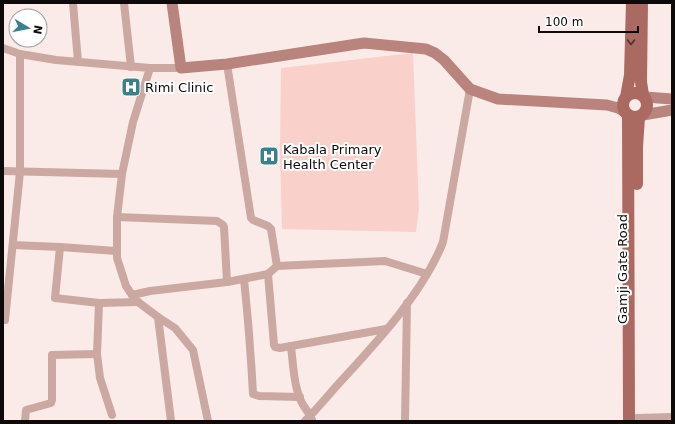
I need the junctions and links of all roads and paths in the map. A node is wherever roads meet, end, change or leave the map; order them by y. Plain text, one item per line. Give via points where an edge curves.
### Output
1 (73, 3) edge
2 (124, 3) edge
3 (172, 3) edge
4 (632, 3) edge
5 (642, 3) edge
6 (3, 48) edge
7 (20, 54) junction
8 (78, 62) junction
9 (227, 64) junction
10 (131, 66) junction
11 (150, 68) junction
12 (181, 68) junction
13 (470, 89) junction
14 (644, 96) junction
15 (672, 99) edge
16 (631, 109) junction
17 (672, 110) edge
18 (3, 171) edge
19 (20, 172) junction
20 (122, 174) junction
21 (117, 217) junction
22 (13, 246) junction
23 (60, 247) junction
24 (116, 251) junction
25 (277, 266) junction
26 (268, 274) junction
27 (427, 274) junction
28 (244, 279) junction
29 (227, 282) junction
30 (132, 295) junction
31 (138, 302) junction
32 (99, 303) junction
33 (407, 303) junction
34 (158, 317) junction
35 (5, 320) dead end
36 (386, 329) junction
37 (291, 346) junction
38 (97, 354) junction
39 (300, 397) junction
40 (112, 415) dead end
41 (672, 417) edge
42 (309, 419) edge
43 (634, 420) edge
44 (25, 421) edge
45 (171, 421) edge
46 (208, 421) edge
47 (405, 421) edge

1 - 8 street
2 - 10 street
3 - 12 street
4 -> 16 main road
5 - 14 main road via 641,82
6 - 7 street
7 - 8 street
7 - 19 street
8 - 10 street
9 - 12 street
9 - 13 street via 364,43 426,49 435,52 444,60
9 - 25 street via 251,218 271,229
10 - 11 street
11 - 12 street
11 - 20 street via 133,122
13 - 16 street via 498,99 607,105
13 - 27 street via 443,242
14 - 15 street
14 - 16 main road via 629,94
14 - 16 main road via 648,106 646,111
16 - 17 street
16 - 43 main road via 628,147
16 - 43 main road, Gamji Gate Road via 637,147
18 - 19 street
19 - 20 street
19 - 22 street
20 - 21 street
21 - 24 street
21 - 29 street via 217,220 224,227
22 - 23 street
22 - 35 street
23 - 24 street
23 - 32 street via 55,298
24 - 30 street via 120,272
25 - 26 street
25 - 27 street via 385,261
26 - 28 street
26 - 37 street via 274,345 280,348
27 - 33 street
28 - 29 street
28 - 39 street via 253,394
29 - 30 street
30 - 31 street
31 - 32 street
31 - 34 street
32 - 38 street
33 - 36 street
33 - 47 street
34 - 45 street
34 - 46 street via 175,328 193,350
36 - 37 street
36 - 42 street
37 - 39 street
38 - 40 street via 100,378
38 - 44 street via 52,355 52,400 50,403 26,410
39 - 42 street
41 - 43 street

